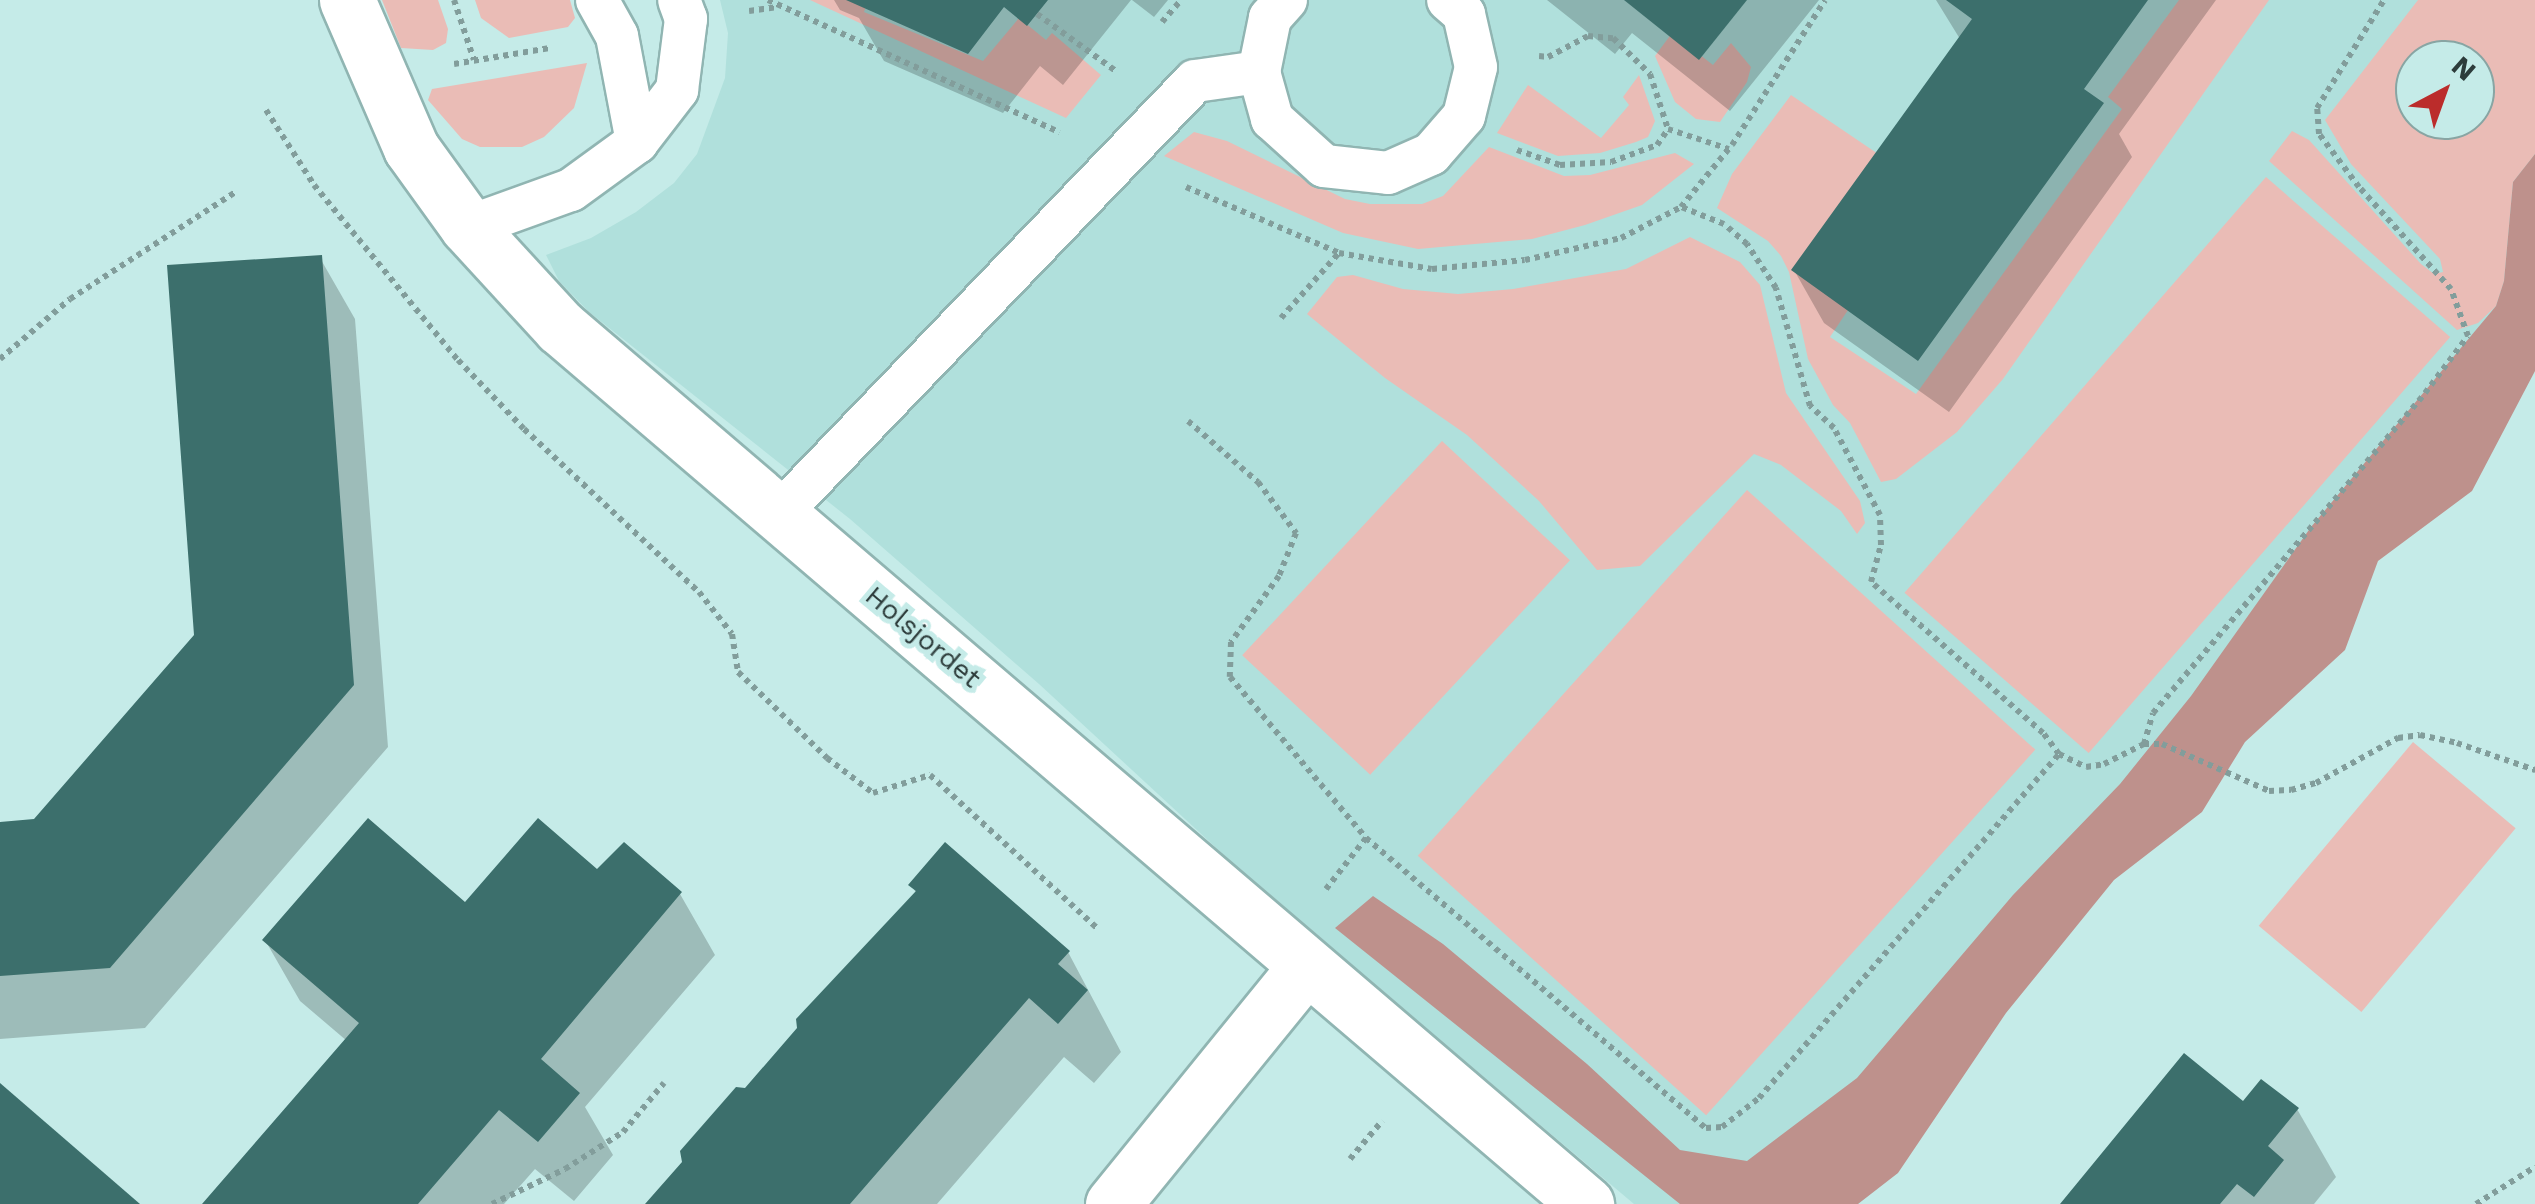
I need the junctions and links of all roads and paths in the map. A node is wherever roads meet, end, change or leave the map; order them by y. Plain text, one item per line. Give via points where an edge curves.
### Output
1 (348, 0) edge
2 (454, 0) edge
3 (597, 0) edge
4 (679, 0) edge
5 (768, 0) edge
6 (1286, 0) edge
7 (1448, 0) edge
8 (2384, 0) edge
9 (777, 7) dead end
10 (1036, 14) dead end
11 (474, 60) dead end
12 (1476, 67) junction
13 (1259, 72) junction
14 (1120, 74) dead end
15 (266, 110) dead end
16 (1668, 129) junction
17 (637, 142) junction
18 (1729, 149) dead end
19 (1431, 154) junction
20 (237, 191) dead end
21 (1681, 207) dead end
22 (468, 227) junction
23 (1339, 253) dead end
24 (1281, 318) dead end
25 (0, 359) edge
26 (1188, 421) dead end
27 (777, 516) junction
28 (2144, 744) junction
29 (2059, 754) junction
30 (2535, 770) edge
31 (1366, 838) junction
32 (1100, 930) dead end
33 (1306, 968) junction
34 (664, 1083) dead end
35 (1386, 1116) dead end
36 (1350, 1159) dead end
37 (2535, 1168) edge
38 (492, 1204) edge
39 (1112, 1204) edge
40 (1586, 1204) edge
41 (2476, 1204) edge

1 - 22 street, Holsjordet via 410,148
2 - 11 path
3 - 17 lane via 617,36
4 - 17 lane via 686,18 677,90
5 - 9 path
6 - 13 lane via 1270,18
7 - 12 lane via 1464,14
8 - 28 path via 2317,108 2319,134 2452,289 2468,336 2153,713
10 - 14 path
12 - 16 path via 1548,57 1588,36 1613,38 1650,74
12 - 19 lane via 1464,116
13 - 19 lane via 1272,120 1324,166 1388,173
13 - 27 lane via 1195,81
15 - 32 path via 314,185 458,360 699,592 732,634 738,672 874,793 930,775
16 - 18 path
16 - 19 path via 1657,145 1611,162 1560,165 1473,136
17 - 22 lane via 570,190
20 - 25 path via 70,299
21 - 29 path via 1724,224 1747,244 1776,288 1810,406 1834,428 1880,516 1872,582
22 - 27 street, Holsjordet via 560,327
23 - 24 path
26 - 31 path via 1258,482 1296,533 1279,576 1231,642 1230,677
27 - 33 street, Holsjordet
28 - 29 path via 2086,767
28 - 30 path via 2174,746 2269,791 2316,783 2398,738 2420,735
29 - 31 path via 1759,1098 1722,1127 1706,1128
31 - 33 path via 1307,911
33 - 39 street
33 - 40 street, Holsjordet
34 - 38 path via 622,1132
35 - 36 path
37 - 41 path

